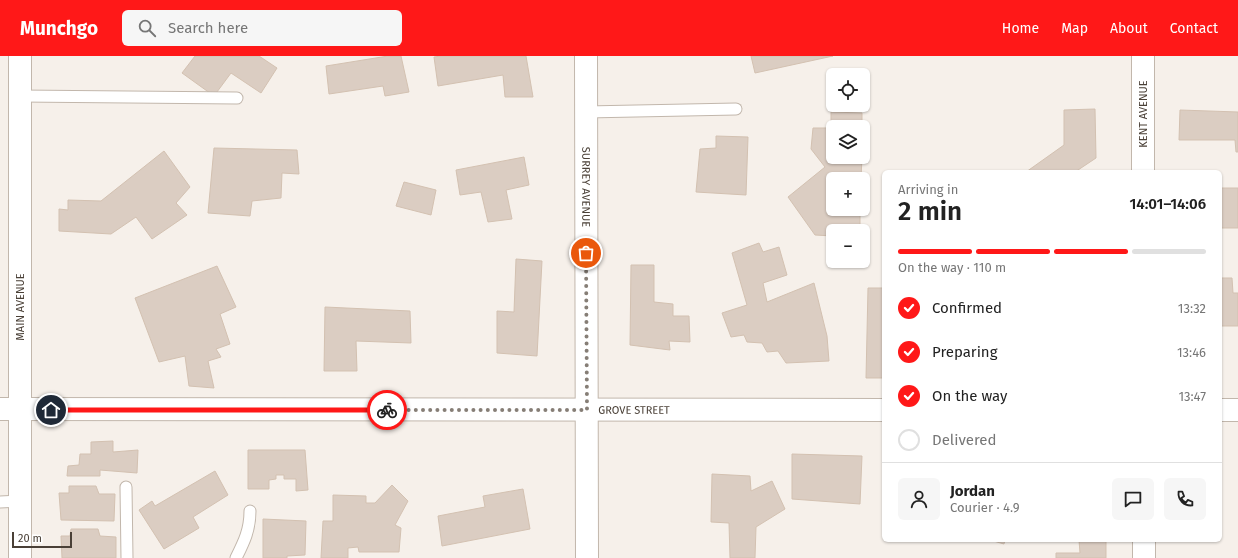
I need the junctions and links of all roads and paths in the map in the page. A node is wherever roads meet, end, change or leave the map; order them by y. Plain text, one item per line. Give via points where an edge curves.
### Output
1 (20, 56) edge
2 (586, 56) edge
3 (1143, 56) edge
4 (20, 96) junction
5 (237, 98) dead end
6 (736, 109) dead end
7 (586, 112) junction
8 (1143, 170) edge
9 (10, 410) edge
10 (587, 410) junction
11 (882, 410) edge
12 (1222, 410) edge
13 (1238, 410) edge
14 (126, 487) dead end
15 (10, 502) edge
16 (250, 511) dead end
17 (1144, 542) edge
18 (20, 558) edge
19 (127, 558) edge
20 (236, 558) edge
21 (587, 558) edge
22 (1144, 558) edge

1 - 4 street, MAIN AVENUE
2 - 7 street, SURREY AVENUE
3 - 8 street, KENT AVENUE
4 - 5 lane
4 - 9 street, MAIN AVENUE
6 - 7 lane
7 - 10 street, SURREY AVENUE
9 - 10 street, GROVE STREET
9 - 15 street, MAIN AVENUE
10 - 11 street, GROVE STREET
10 - 21 street, SURREY AVENUE
12 - 13 street
14 - 19 lane
15 - 18 street, MAIN AVENUE
16 - 20 lane via 246,538
17 - 22 street

